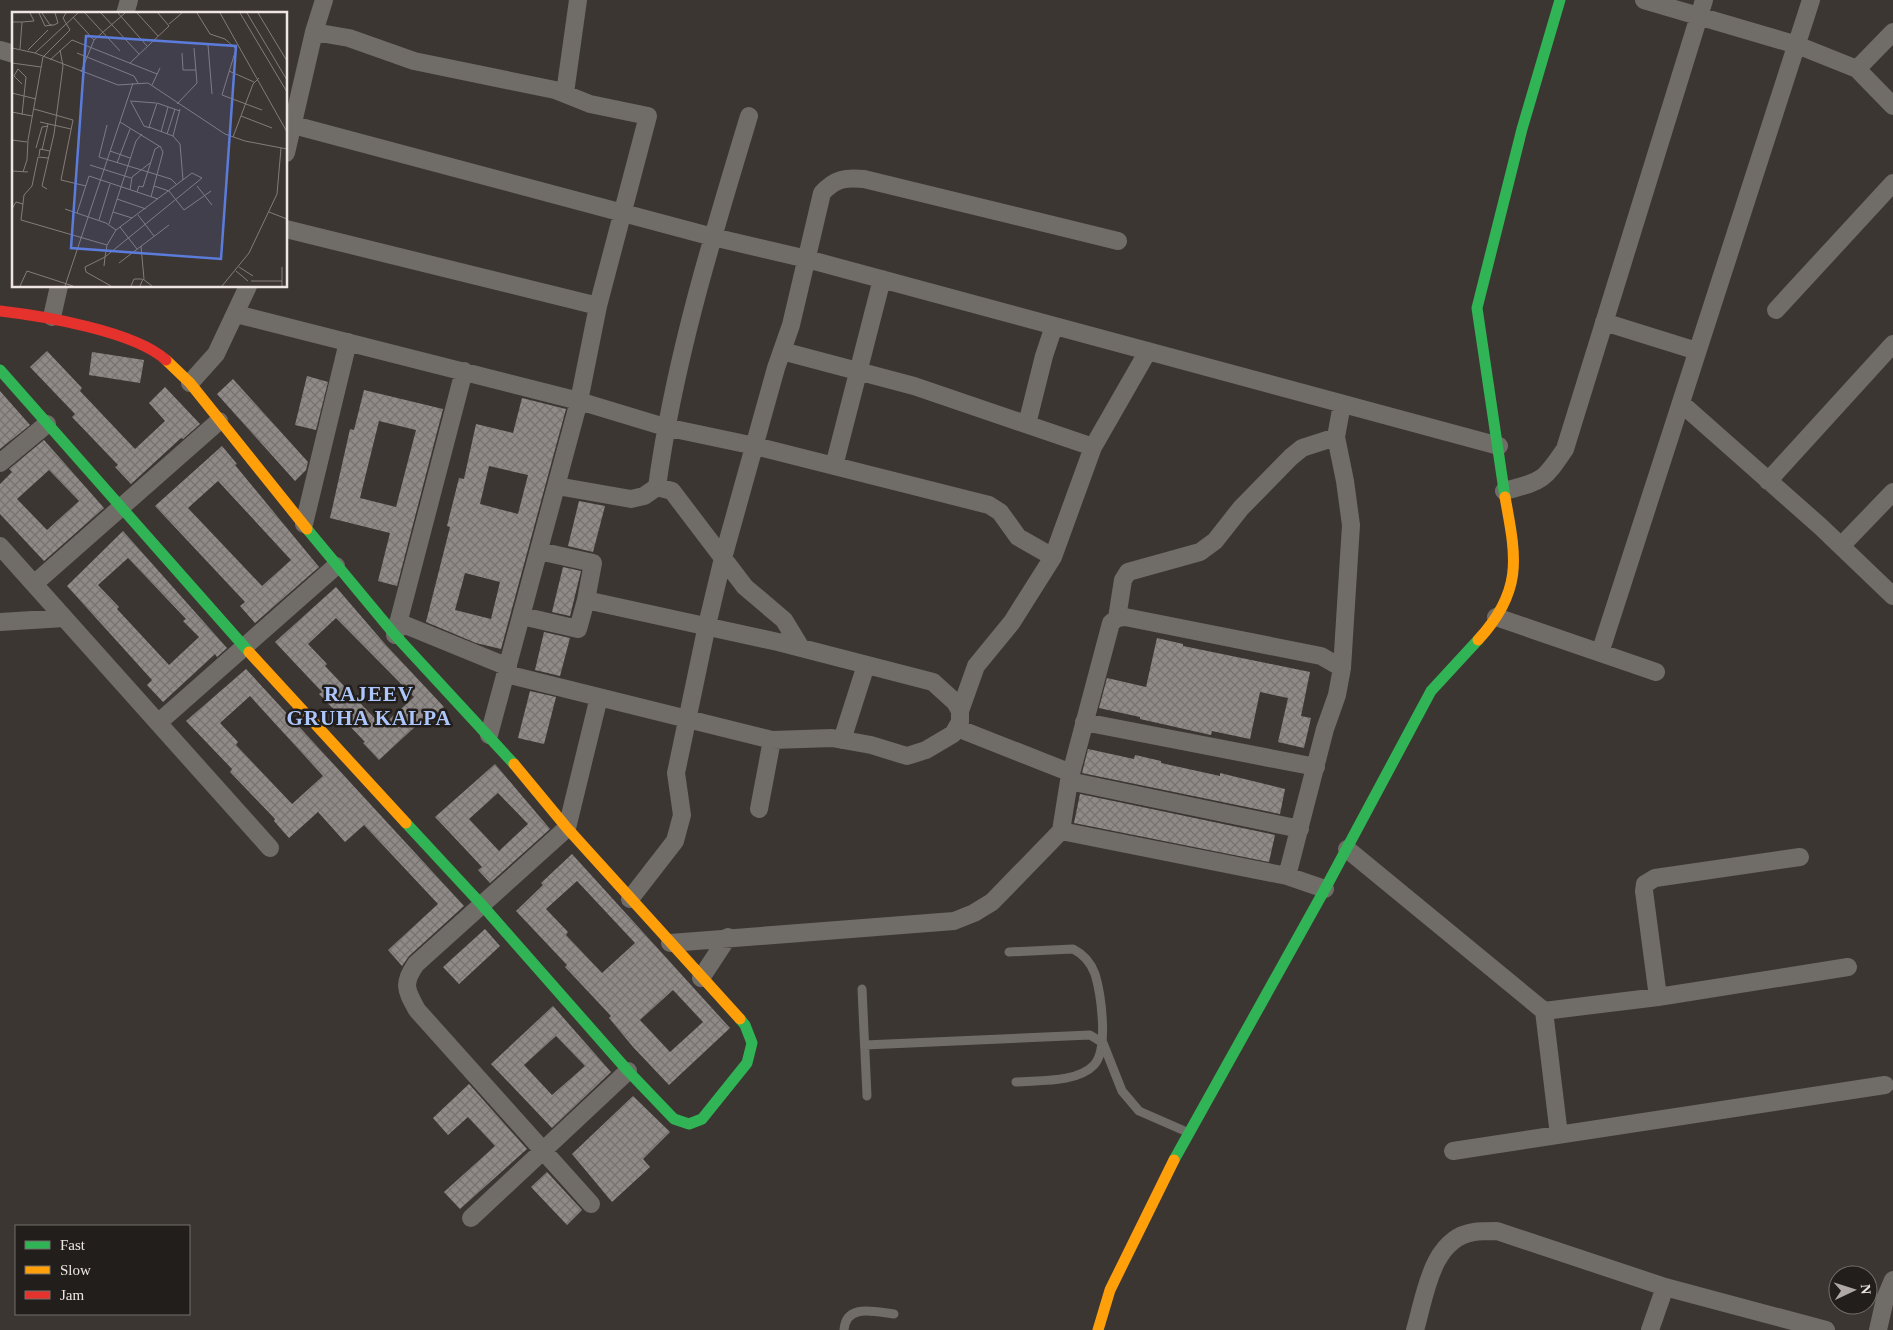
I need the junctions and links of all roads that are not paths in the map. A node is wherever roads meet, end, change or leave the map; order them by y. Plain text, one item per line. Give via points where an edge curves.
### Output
1 (324, 0) edge
2 (578, 0) edge
3 (1560, 0) edge
4 (1644, 0) edge
5 (1704, 0) edge
6 (1812, 0) edge
7 (1697, 17) junction
8 (314, 32) junction
9 (1893, 32) edge
10 (1797, 45) junction
11 (1857, 69) junction
12 (564, 93) junction
13 (1893, 106) edge
14 (749, 116) dead end
15 (290, 124) edge
16 (288, 139) edge
17 (1893, 183) edge
18 (621, 212) junction
19 (288, 229) edge
20 (713, 236) junction
21 (1118, 241) dead end
22 (807, 259) junction
23 (882, 279) junction
24 (59, 288) edge
25 (247, 288) edge
26 (598, 306) junction
27 (1776, 310) dead end
28 (0, 311) edge
29 (236, 314) junction
30 (52, 317) junction
31 (1604, 322) junction
32 (1054, 326) junction
33 (348, 342) junction
34 (1893, 344) edge
35 (782, 351) junction
36 (1148, 351) junction
37 (1697, 351) junction
38 (0, 370) edge
39 (464, 371) junction
40 (858, 371) junction
41 (190, 383) junction
42 (579, 401) junction
43 (1342, 404) junction
44 (1682, 404) junction
45 (219, 421) junction
46 (48, 424) junction
47 (1027, 424) junction
48 (665, 427) junction
49 (1336, 437) junction
50 (755, 446) junction
51 (1093, 446) junction
52 (1499, 446) junction
53 (0, 464) edge
54 (834, 466) junction
55 (1768, 481) junction
56 (556, 486) junction
57 (658, 488) junction
58 (1504, 491) junction
59 (1893, 492) edge
60 (122, 508) junction
61 (304, 524) junction
62 (0, 546) edge
63 (1841, 546) junction
64 (539, 551) junction
65 (1053, 557) junction
66 (723, 558) junction
67 (336, 566) junction
68 (34, 584) junction
69 (1893, 596) edge
70 (586, 600) junction
71 (522, 616) junction
72 (1496, 617) junction
73 (64, 618) junction
74 (1117, 618) junction
75 (0, 622) edge
76 (707, 625) junction
77 (397, 628) junction
78 (244, 646) junction
79 (801, 648) junction
80 (1600, 653) junction
81 (866, 665) junction
82 (1342, 668) junction
83 (507, 670) junction
84 (1656, 672) dead end
85 (599, 697) junction
86 (960, 711) junction
87 (688, 719) junction
88 (1084, 722) junction
89 (158, 723) junction
90 (957, 728) junction
91 (489, 735) junction
92 (772, 740) junction
93 (842, 740) junction
94 (1316, 767) junction
95 (1070, 777) junction
96 (759, 809) dead end
97 (566, 828) junction
98 (1300, 829) junction
99 (1061, 831) junction
100 (270, 848) dead end
101 (1347, 849) junction
102 (1800, 857) dead end
103 (1287, 876) junction
104 (1325, 889) junction
105 (630, 899) junction
106 (482, 904) junction
107 (728, 937) junction
108 (670, 943) junction
109 (1009, 952) dead end
110 (1848, 967) dead end
111 (701, 978) junction
112 (862, 988) dead end
113 (1658, 997) junction
114 (1544, 1011) junction
115 (1103, 1043) junction
116 (865, 1045) junction
117 (628, 1071) junction
118 (1016, 1082) dead end
119 (1885, 1085) dead end
120 (867, 1096) dead end
121 (1188, 1132) junction
122 (1559, 1135) junction
123 (543, 1149) junction
124 (1453, 1151) dead end
125 (591, 1204) dead end
126 (471, 1218) dead end
127 (1893, 1280) edge
128 (1665, 1287) junction
129 (894, 1314) dead end
130 (844, 1330) edge
131 (1098, 1330) edge
132 (1415, 1330) edge
133 (1650, 1330) edge
134 (1826, 1330) edge
135 (1878, 1330) edge

1 - 8 street
2 - 12 street
3 - 52 street via 1522,129 1477,308
4 - 7 street
5 - 7 street
6 - 10 street
7 - 10 street
7 - 31 street
8 - 12 street via 349,38 414,61
8 - 15 street
9 - 11 street
10 - 11 street
10 - 37 street
11 - 13 street
12 - 18 street via 590,104 648,116
14 - 20 street
15 - 16 street
15 - 18 street
17 - 27 street
18 - 20 street
18 - 26 street
19 - 26 street
20 - 22 street
20 - 48 street
21 - 22 street via 845,176 831,183 822,193
22 - 23 street
22 - 35 street
23 - 32 street
23 - 40 street
24 - 30 street
25 - 29 street
26 - 42 street
28 - 30 street
29 - 33 street
29 - 41 street via 216,354
30 - 41 street via 156,351
31 - 37 street
31 - 58 street via 1565,449 1549,474 1536,483
32 - 36 street
32 - 47 street
33 - 39 street
33 - 61 street
34 - 55 street
35 - 40 street
35 - 50 street
36 - 43 street
36 - 51 street
37 - 44 street
38 - 46 street
39 - 42 street
39 - 77 street
40 - 47 street
40 - 54 street
41 - 45 street
42 - 48 street
42 - 56 street
43 - 49 street
43 - 52 street
44 - 55 street
44 - 80 street
45 - 60 street
45 - 61 street
46 - 53 street
46 - 60 street
47 - 51 street
48 - 50 street
48 - 57 street
49 - 74 street via 1302,448 1291,457 1241,508 1215,541 1200,552 1128,572 1123,580
49 - 82 street via 1351,525
50 - 54 street
50 - 66 street
51 - 65 street
52 - 58 street
54 - 65 street via 989,505 1000,512 1018,537
55 - 63 street
56 - 57 street via 631,500
56 - 64 street
57 - 66 street via 672,491
58 - 72 street via 1514,545 1514,578
59 - 63 street
60 - 68 street
60 - 78 street
61 - 67 street
62 - 68 street
63 - 69 street
64 - 70 street via 593,563
64 - 71 street
65 - 86 street via 1012,622 976,666
66 - 76 street
66 - 79 street via 745,587 784,620
67 - 77 street
67 - 78 street
68 - 73 street
70 - 71 street via 578,629
70 - 76 street
71 - 83 street
72 - 80 street
72 - 101 street via 1431,691
73 - 75 street
73 - 89 street
74 - 82 street via 1321,656
74 - 88 street via 1111,623
76 - 79 street
76 - 87 street
77 - 83 street
77 - 91 street
78 - 89 street
78 - 106 street
79 - 81 street
80 - 84 street
81 - 86 street via 933,682
81 - 93 street
82 - 94 street
83 - 85 street
83 - 91 street
85 - 87 street
85 - 97 street
86 - 90 street
87 - 92 street
87 - 105 street via 676,772 682,814 675,841
88 - 94 street
88 - 95 street
89 - 100 street
90 - 93 street via 954,734 926,750 907,756
90 - 95 street
91 - 97 street
92 - 93 street
92 - 96 street
94 - 98 street
95 - 98 street
95 - 99 street
97 - 105 street
97 - 106 street
98 - 103 street
99 - 103 street
99 - 107 street via 992,902 954,921
101 - 104 street
101 - 114 street
102 - 113 street via 1649,881 1644,891
103 - 104 street
104 - 121 street
105 - 108 street
106 - 117 street
106 - 123 street via 416,964 407,977 407,991 417,1010
107 - 108 street
107 - 111 street
108 - 111 street
109 - 115 lane via 1073,949 1082,953 1094,974 1101,1008
110 - 113 street
111 - 117 street via 745,1025 752,1043 742,1070 702,1119 689,1124 674,1119
112 - 116 lane
113 - 114 street
114 - 122 street
115 - 116 lane via 1090,1035
115 - 118 lane via 1095,1065 1077,1076
115 - 121 lane via 1122,1091 1139,1111
116 - 120 lane
117 - 123 street
119 - 122 street
121 - 131 street via 1110,1290
122 - 124 street
123 - 125 street
123 - 126 street
127 - 135 street
128 - 132 street via 1497,1231 1472,1232 1454,1240 1441,1253
128 - 133 street
128 - 134 street
129 - 130 lane via 857,1311 850,1314

